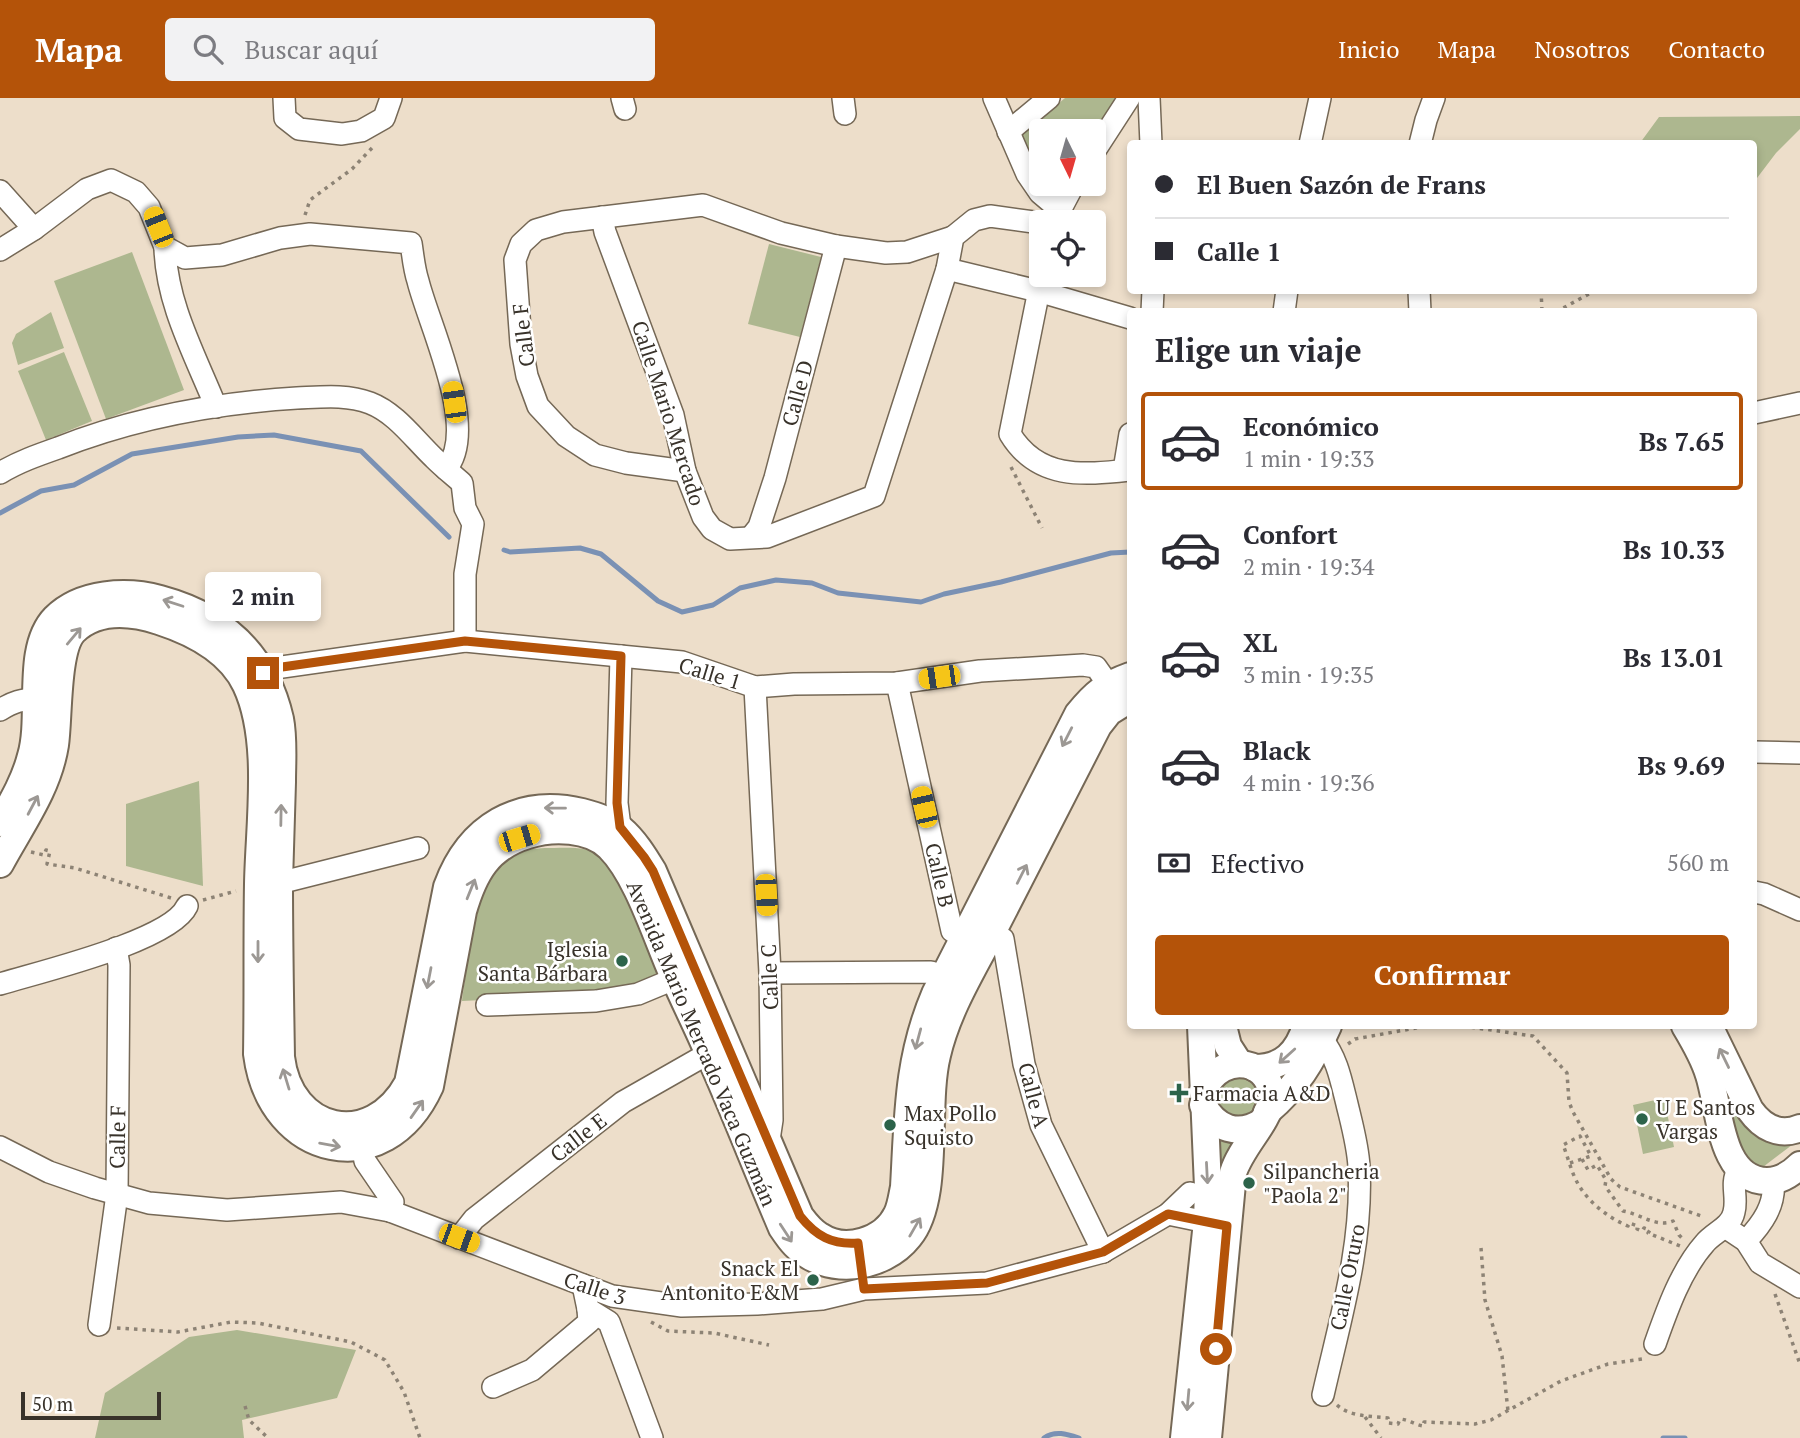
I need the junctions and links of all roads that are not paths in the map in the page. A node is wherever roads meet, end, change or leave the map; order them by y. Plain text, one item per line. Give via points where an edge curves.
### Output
1 (284, 98) edge
2 (391, 98) edge
3 (993, 98) edge
4 (1049, 98) edge
5 (1129, 98) edge
6 (1149, 98) edge
7 (1320, 98) edge
8 (1434, 98) edge
9 (1008, 131) junction
10 (1106, 133) edge
11 (1151, 140) edge
12 (1311, 140) edge
13 (1421, 140) edge
14 (0, 191) edge
15 (1052, 210) edge
16 (602, 216) junction
17 (1029, 221) edge
18 (34, 229) junction
19 (953, 237) junction
20 (166, 247) junction
21 (836, 247) junction
22 (0, 250) edge
23 (947, 270) junction
24 (1029, 281) edge
25 (1039, 287) edge
26 (1050, 287) edge
27 (1127, 317) edge
28 (1800, 403) edge
29 (216, 407) junction
30 (1757, 412) edge
31 (446, 469) junction
32 (1127, 470) edge
33 (685, 471) junction
34 (0, 473) edge
35 (751, 537) junction
36 (465, 641) junction
37 (621, 656) junction
38 (254, 678) junction
39 (1119, 680) edge
40 (897, 683) junction
41 (755, 687) junction
42 (48, 699) junction
43 (1127, 701) edge
44 (0, 710) edge
45 (1757, 752) edge
46 (1800, 753) edge
47 (0, 823) edge
48 (614, 837) junction
49 (418, 848) dead end
50 (12, 862) edge
51 (258, 886) junction
52 (1757, 893) edge
53 (193, 904) road end
54 (1800, 910) edge
55 (991, 935) junction
56 (964, 938) junction
57 (116, 948) junction
58 (770, 973) junction
59 (674, 979) junction
60 (955, 981) junction
61 (0, 984) edge
62 (486, 1005) dead end
63 (1201, 1029) edge
64 (1224, 1029) edge
65 (1687, 1029) edge
66 (1710, 1029) edge
67 (1322, 1036) edge
68 (718, 1048) junction
69 (1247, 1066) junction
70 (1203, 1098) junction
71 (1265, 1117) junction
72 (1800, 1128) edge
73 (360, 1135) junction
74 (758, 1144) junction
75 (0, 1147) edge
76 (1800, 1165) edge
77 (1738, 1170) junction
78 (1773, 1181) junction
79 (1189, 1193) dead end
80 (117, 1194) junction
81 (390, 1212) junction
82 (1168, 1214) junction
83 (1217, 1224) junction
84 (1725, 1227) junction
85 (459, 1238) junction
86 (1746, 1241) junction
87 (1103, 1252) junction
88 (861, 1265) junction
89 (583, 1286) junction
90 (1800, 1287) edge
91 (588, 1309) junction
92 (99, 1325) road end
93 (1655, 1344) road end
94 (493, 1387) dead end
95 (1324, 1395) road end
96 (652, 1438) edge
97 (1184, 1438) edge
98 (1208, 1438) edge

1 - 2 street via 285,118 299,129 342,134 361,131 384,118
3 - 9 street
4 - 9 street
5 - 10 street
6 - 11 street
7 - 12 street
8 - 13 street
9 - 15 street via 1027,174
14 - 18 street
16 - 21 street via 703,205 780,233
16 - 33 street, Calle Mario Mercado via 673,415
16 - 33 street, Calle F via 537,230 521,244 515,260 527,376 538,405 566,436 595,455
17 - 19 street via 990,216 974,220
18 - 20 street via 87,189 111,180 136,192 149,207
18 - 22 street
19 - 21 street via 907,252
19 - 23 street
20 - 29 street via 172,300
20 - 31 street via 184,258 222,255 280,238 325,234 411,243 417,280 452,384 455,453
21 - 35 street, Calle D via 775,478
23 - 24 street
23 - 35 street via 874,496 767,537
25 - 32 street via 1010,434 1030,457 1058,471
26 - 27 street
28 - 30 street
29 - 31 street via 259,400 356,399 382,409
29 - 34 street via 100,431
31 - 36 street via 462,482 465,508 473,524 465,574
33 - 35 street, Calle Mario Mercado via 712,528 730,539
36 - 37 street, Calle 1
36 - 38 street, Calle 1 via 275,668
37 - 41 street, Calle 1 via 682,662
37 - 48 street
38 - 42 main road, Avenida Mario Mercado Vaca Guzmán via 243,645 206,615 158,598 109,595 69,608 55,619 41,642
38 - 51 main road, Avenida Mario Mercado Vaca Guzmán via 280,719 283,747
39 - 40 street, Calle 1 via 1083,665 981,671
39 -> 56 main road, Avenida Mario Mercado Vaca Guzmán via 1093,695 1078,714
40 - 41 street, Calle 1
40 - 56 street, Calle B via 952,931
41 - 58 street, Calle C
42 - 44 street via 24,699
42 - 47 main road, Avenida Mario Mercado Vaca Guzmán via 20,787
50 -> 42 main road, Avenida Mario Mercado Vaca Guzmán via 49,772 55,745
55 -> 43 main road, Avenida Mario Mercado Vaca Guzmán via 1098,726
45 - 46 street
48 - 59 main road, Avenida Mario Mercado Vaca Guzmán
48 - 68 main road, Avenida Mario Mercado Vaca Guzmán via 644,857 653,871
48 - 73 main road, Avenida Mario Mercado Vaca Guzmán via 557,830 460,857 447,887 408,1083 390,1109
49 - 51 street
51 - 73 main road, Avenida Mario Mercado Vaca Guzmán via 257,1054 266,1093 278,1113 317,1142 333,1146
52 - 54 street
53 - 57 street via 169,925
55 - 60 main road, Avenida Mario Mercado Vaca Guzmán
55 - 87 street, Calle A via 1003,939 1024,1064 1041,1125
56 - 60 main road, Avenida Mario Mercado Vaca Guzmán
57 - 61 street
57 - 80 street, Calle F
58 - 60 street via 931,972
58 - 74 street, Calle C via 772,1120
59 - 62 street via 638,994 596,1001
59 - 68 main road, Avenida Mario Mercado Vaca Guzmán
60 - 88 main road, Avenida Mario Mercado Vaca Guzmán via 930,1096 922,1214 901,1245
63 - 70 main road
64 - 69 main road via 1228,1046
65 - 77 main road via 1709,1073 1726,1143
72 -> 66 main road via 1775,1131 1759,1122
67 -> 69 main road via 1300,1043 1277,1065
67 - 71 main road via 1309,1067
67 - 95 street, Calle Oruro via 1355,1138 1359,1166 1356,1245
68 - 74 main road, Avenida Mario Mercado Vaca Guzmán
68 - 85 street, Calle E via 623,1102 474,1219
69 - 70 main road via 1217,1071
69 - 71 main road via 1266,1080 1271,1091
70 - 71 main road via 1213,1120 1232,1130 1253,1128
70 -> 83 main road via 1208,1187
71 - 83 main road via 1237,1159
73 - 81 street via 365,1161 393,1202
74 - 88 main road, Avenida Mario Mercado Vaca Guzmán via 782,1228 795,1246 832,1264
75 - 80 street, Calle 3 via 49,1172
76 - 78 main road
77 - 78 main road via 1759,1181
77 - 84 street via 1733,1179 1734,1213
78 - 86 street via 1763,1222
79 - 82 street, Calle 3
80 - 81 street, Calle 3 via 149,1203 227,1210 341,1202
80 - 92 street, Calle F
81 - 85 street, Calle 3
82 - 83 street
82 - 87 street, Calle 3
83 -> 97 main road
83 - 98 main road
84 - 86 street
84 - 93 street via 1706,1241 1689,1264
85 - 89 street, Calle 3
86 - 90 street via 1760,1264
87 - 88 street, Calle 3 via 987,1283
88 - 89 street, Calle 3 via 822,1299 757,1304 682,1306 612,1296
89 - 91 street
91 - 94 street via 589,1322 551,1355 532,1370
91 - 96 street via 608,1322

